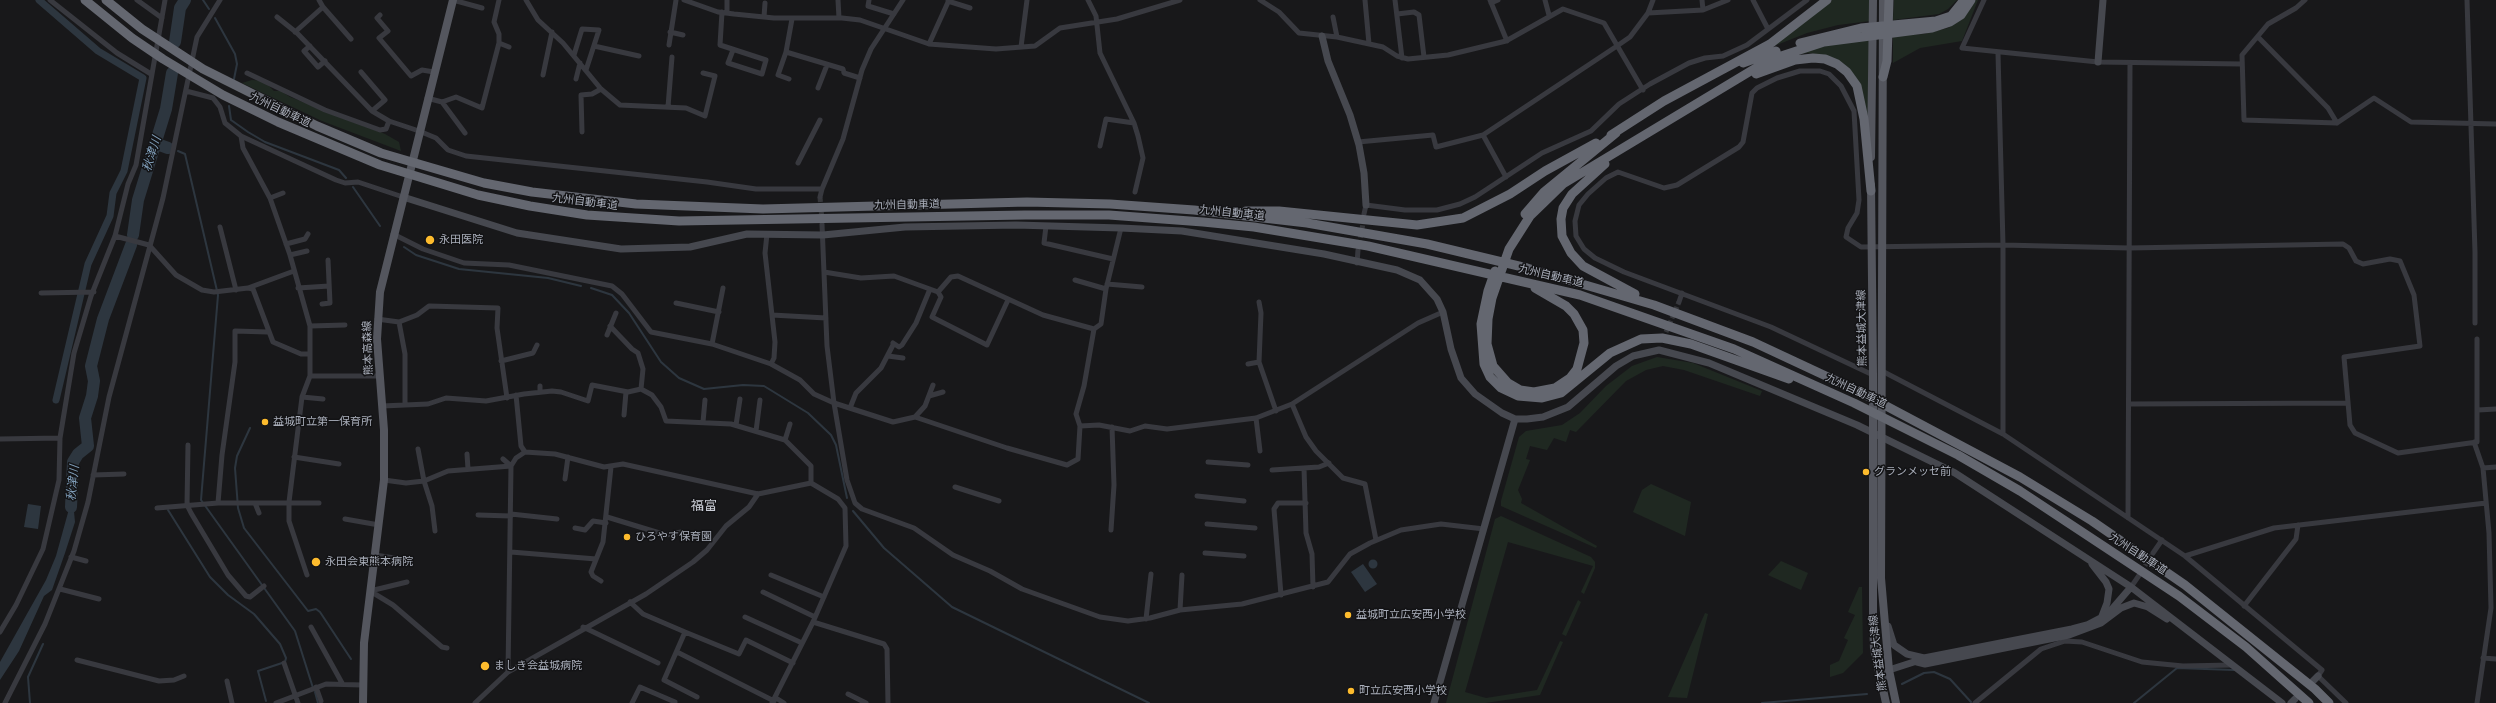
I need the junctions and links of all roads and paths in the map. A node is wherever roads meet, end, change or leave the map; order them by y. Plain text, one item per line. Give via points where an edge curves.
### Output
1 (50, 0) edge
2 (85, 0) edge
3 (106, 0) edge
4 (137, 0) edge
5 (165, 0) edge
6 (220, 0) edge
7 (319, 0) edge
8 (453, 0) edge
9 (499, 0) edge
10 (526, 0) edge
11 (676, 0) edge
12 (684, 0) edge
13 (728, 0) edge
14 (838, 0) edge
15 (870, 0) edge
16 (903, 0) edge
17 (1027, 0) edge
18 (1088, 0) edge
19 (1180, 0) edge
20 (1260, 0) edge
21 (1364, 0) edge
22 (1395, 0) edge
23 (1498, 0) edge
24 (1545, 0) edge
25 (1653, 0) edge
26 (1702, 0) edge
27 (1728, 0) edge
28 (1753, 0) edge
29 (1807, 0) edge
30 (1827, 0) edge
31 (1872, 0) edge
32 (1883, 0) edge
33 (1889, 0) edge
34 (1964, 0) edge
35 (1971, 0) edge
36 (1984, 0) edge
37 (2103, 0) edge
38 (2305, 0) edge
39 (2467, 0) edge
40 (949, 1) edge
41 (1490, 1) edge
42 (765, 3) dead end
43 (323, 7) junction
44 (482, 8) dead end
45 (970, 8) dead end
46 (1703, 10) junction
47 (724, 13) junction
48 (1648, 13) junction
49 (894, 14) junction
50 (1397, 14) junction
51 (380, 15) dead end
52 (1549, 15) junction
53 (277, 17) dead end
54 (764, 17) junction
55 (1333, 17) dead end
56 (162, 18) junction
57 (792, 18) junction
58 (839, 18) junction
59 (1096, 24) junction
60 (884, 29) junction
61 (1768, 29) junction
62 (1898, 29) junction
63 (295, 32) junction
64 (552, 32) junction
65 (670, 32) junction
66 (1861, 33) junction
67 (683, 35) dead end
68 (1322, 36) junction
69 (1337, 37) junction
70 (2258, 37) junction
71 (351, 39) dead end
72 (1507, 41) junction
73 (499, 43) junction
74 (929, 44) junction
75 (1369, 44) junction
76 (669, 45) dead end
77 (310, 46) junction
78 (594, 46) junction
79 (1617, 46) junction
80 (509, 47) dead end
81 (1021, 47) junction
82 (733, 50) junction
83 (786, 52) junction
84 (1998, 53) junction
85 (574, 54) junction
86 (639, 56) dead end
87 (672, 57) dead end
88 (1424, 57) junction
89 (1402, 58) junction
90 (325, 61) junction
91 (580, 62) junction
92 (2098, 62) junction
93 (2130, 63) junction
94 (2242, 64) junction
95 (827, 65) junction
96 (586, 70) junction
97 (1717, 71) junction
98 (362, 72) dead end
99 (434, 72) junction
100 (247, 73) dead end
101 (703, 73) dead end
102 (151, 74) junction
103 (543, 75) dead end
104 (1883, 77) junction
105 (860, 78) junction
106 (576, 79) dead end
107 (789, 79) dead end
108 (1725, 86) junction
109 (818, 88) dead end
110 (601, 89) junction
111 (1643, 90) junction
112 (186, 92) junction
113 (427, 98) junction
114 (442, 102) junction
115 (668, 107) junction
116 (372, 111) junction
117 (820, 120) dead end
118 (389, 121) junction
119 (1134, 123) junction
120 (2337, 123) junction
121 (2470, 124) junction
122 (2496, 124) edge
123 (419, 131) junction
124 (582, 132) dead end
125 (1616, 132) junction
126 (465, 133) dead end
127 (1483, 135) junction
128 (241, 136) junction
129 (1358, 142) junction
130 (1100, 146) dead end
131 (1626, 147) junction
132 (798, 163) dead end
133 (1506, 177) junction
134 (822, 189) junction
135 (1871, 191) junction
136 (1135, 192) dead end
137 (284, 194) dead end
138 (403, 197) junction
139 (270, 198) junction
140 (820, 198) tunnel mouth
141 (1366, 205) junction
142 (1194, 210) junction
143 (1364, 214) tunnel mouth
144 (822, 224) tunnel mouth
145 (1046, 226) junction
146 (220, 227) dead end
147 (1121, 228) junction
148 (308, 234) dead end
149 (393, 234) junction
150 (767, 234) junction
151 (823, 235) junction
152 (117, 236) junction
153 (148, 244) junction
154 (286, 244) junction
155 (2003, 245) junction
156 (1872, 246) junction
157 (1883, 246) junction
158 (1507, 248) junction
159 (2129, 248) junction
160 (1358, 250) tunnel mouth
161 (307, 251) dead end
162 (290, 255) junction
163 (1112, 259) junction
164 (328, 260) dead end
165 (1357, 263) junction
166 (294, 271) junction
167 (824, 272) junction
168 (1075, 280) dead end
169 (1524, 283) junction
170 (329, 286) junction
171 (1107, 286) junction
172 (1142, 287) dead end
173 (248, 288) junction
174 (298, 288) junction
175 (723, 288) dead end
176 (930, 289) junction
177 (236, 290) junction
178 (94, 292) junction
179 (938, 292) junction
180 (1491, 292) junction
181 (41, 293) dead end
182 (1682, 293) junction
183 (1008, 300) junction
184 (1259, 302) dead end
185 (1679, 302) tunnel mouth
186 (676, 303) dead end
187 (322, 304) dead end
188 (1654, 304) junction
189 (720, 312) junction
190 (1443, 312) junction
191 (616, 313) dead end
192 (772, 315) junction
193 (826, 318) junction
194 (378, 319) junction
195 (399, 322) junction
196 (2475, 323) dead end
197 (345, 325) dead end
198 (310, 326) junction
199 (610, 326) junction
200 (1094, 329) junction
201 (268, 332) junction
202 (607, 335) dead end
203 (2477, 339) dead end
204 (1661, 342) tunnel mouth
205 (712, 344) junction
206 (537, 346) dead end
207 (1659, 350) junction
208 (308, 354) junction
209 (888, 356) junction
210 (903, 358) dead end
211 (501, 361) junction
212 (1259, 362) junction
213 (771, 364) junction
214 (1248, 364) dead end
215 (1882, 371) junction
216 (1874, 375) junction
217 (310, 376) junction
218 (379, 376) junction
219 (933, 385) dead end
220 (540, 386) dead end
221 (641, 389) junction
222 (540, 392) junction
223 (626, 392) junction
224 (943, 392) dead end
225 (516, 395) junction
226 (929, 396) junction
227 (302, 397) junction
228 (507, 398) junction
229 (323, 399) dead end
230 (740, 399) dead end
231 (705, 400) dead end
232 (760, 400) dead end
233 (834, 403) junction
234 (1854, 403) junction
235 (2347, 403) junction
236 (1292, 404) junction
237 (2128, 404) junction
238 (405, 405) junction
239 (382, 406) junction
240 (850, 408) junction
241 (2496, 408) edge
242 (2478, 410) junction
243 (1276, 411) junction
244 (624, 415) dead end
245 (915, 417) junction
246 (1256, 418) junction
247 (1515, 418) junction
248 (703, 422) junction
249 (790, 424) dead end
250 (736, 425) junction
251 (1080, 426) junction
252 (1112, 427) junction
253 (756, 431) junction
254 (2003, 434) junction
255 (60, 438) junction
256 (0, 439) edge
257 (785, 440) junction
258 (2474, 442) junction
259 (188, 445) dead end
260 (418, 449) dead end
261 (1260, 451) dead end
262 (525, 452) junction
263 (467, 454) dead end
264 (294, 457) junction
265 (568, 457) junction
266 (504, 459) dead end
267 (1208, 462) dead end
268 (1329, 463) junction
269 (339, 464) dead end
270 (1248, 465) dead end
271 (511, 466) junction
272 (611, 467) junction
273 (2496, 467) edge
274 (1304, 468) junction
275 (2482, 468) junction
276 (468, 469) junction
277 (1272, 470) dead end
278 (124, 474) dead end
279 (93, 475) junction
280 (565, 479) dead end
281 (384, 480) junction
282 (424, 481) junction
283 (811, 483) junction
284 (955, 487) dead end
285 (758, 494) junction
286 (1197, 496) dead end
287 (999, 501) dead end
288 (289, 502) junction
289 (1244, 502) dead end
290 (255, 503) junction
291 (319, 503) dead end
292 (855, 503) junction
293 (1306, 503) junction
294 (218, 504) junction
295 (2486, 504) junction
296 (187, 506) junction
297 (157, 508) dead end
298 (845, 508) junction
299 (259, 513) dead end
300 (478, 515) dead end
301 (511, 515) junction
302 (607, 517) junction
303 (2128, 518) junction
304 (345, 519) dead end
305 (557, 519) dead end
306 (606, 523) junction
307 (1206, 524) dead end
308 (379, 525) junction
309 (2298, 525) junction
310 (575, 528) dead end
311 (1255, 528) dead end
312 (1484, 529) junction
313 (1111, 530) dead end
314 (435, 531) dead end
315 (681, 532) dead end
316 (1376, 540) junction
317 (2162, 540) junction
318 (511, 552) junction
319 (1205, 553) dead end
320 (2153, 553) tunnel mouth
321 (375, 555) junction
322 (1244, 556) dead end
323 (2084, 556) junction
324 (2185, 556) junction
325 (71, 557) junction
326 (596, 559) junction
327 (407, 560) dead end
328 (86, 561) dead end
329 (1152, 574) dead end
330 (2140, 574) tunnel mouth
331 (307, 575) dead end
332 (771, 575) dead end
333 (1182, 575) dead end
334 (1881, 578) junction
335 (601, 581) dead end
336 (407, 582) dead end
337 (264, 586) dead end
338 (1313, 587) junction
339 (2131, 587) junction
340 (60, 589) junction
341 (370, 591) junction
342 (763, 592) dead end
343 (1281, 595) junction
344 (824, 597) junction
345 (99, 599) dead end
346 (630, 602) junction
347 (2244, 606) junction
348 (2494, 608) edge
349 (1180, 610) junction
350 (745, 616) dead end
351 (2103, 618) junction
352 (814, 619) junction
353 (1146, 619) junction
354 (311, 627) dead end
355 (583, 627) junction
356 (2189, 630) junction
357 (0, 632) edge
358 (685, 632) junction
359 (802, 643) junction
360 (447, 648) dead end
361 (1874, 649) junction
362 (677, 652) junction
363 (1924, 658) junction
364 (2483, 658) junction
365 (2496, 658) edge
366 (77, 660) dead end
367 (1917, 662) junction
368 (284, 663) dead end
369 (658, 663) dead end
370 (793, 663) junction
371 (2235, 665) junction
372 (1889, 670) junction
373 (508, 672) junction
374 (184, 676) dead end
375 (227, 681) dead end
376 (342, 683) junction
377 (1881, 684) junction
378 (362, 685) junction
379 (316, 688) junction
380 (848, 694) dead end
381 (295, 696) junction
382 (697, 697) dead end
383 (774, 700) edge
384 (321, 701) dead end
385 (675, 702) edge
386 (5, 703) edge
387 (232, 703) edge
388 (276, 703) edge
389 (298, 703) edge
390 (363, 703) edge
391 (475, 703) edge
392 (632, 703) edge
393 (784, 703) edge
394 (866, 703) edge
395 (888, 703) edge
396 (1434, 703) edge
397 (1886, 703) edge
398 (1896, 703) edge
399 (1975, 703) edge
400 (2282, 703) edge
401 (2309, 703) edge
402 (2329, 703) edge
403 (2346, 703) edge
404 (2477, 703) edge

1 - 102 street via 117,53
2 - 169 highway, 九州自動車道 via 132,38 248,109 380,164 478,195 530,206 637,220 1109,215 1203,222 1254,227 1368,246 1424,257
3 - 142 highway, 九州自動車道 via 142,29 203,69 258,98 381,153 442,171 532,192 636,204 763,209 1027,202
4 - 56 street
5 - 56 street
6 - 112 street via 197,37
7 - 43 street
8 - 44 street
8 - 99 main road, 熊本高森線
9 - 73 street via 494,22 499,34
10 - 64 street via 534,15
11 - 65 street
12 - 47 street
13 - 47 street
14 - 58 street
15 - 49 street via 868,6
16 - 49 street
17 - 81 street
18 - 59 street via 1096,16
19 - 59 street
20 - 68 street via 1279,12 1295,30 1306,35
21 - 75 street
22 - 50 street
23 - 41 street
24 - 52 street
25 - 48 street
26 - 46 street
27 - 46 street
28 - 61 street
29 - 61 street via 1781,22
30 - 97 highway via 1770,44
31 - 135 main road, 熊本益城大津線
32 - 104 main road, 熊本益城大津線
33 - 104 highway via 1887,61
34 - 62 highway via 1951,16
35 - 62 highway via 1960,15 1950,22 1932,28
36 - 84 street via 1962,48
37 - 92 street
38 - 70 street via 2268,24
39 - 121 street
40 - 45 street
40 - 74 street
41 - 72 street
42 - 54 street
43 - 63 street
43 - 71 street
46 - 48 street
47 - 54 street
47 - 82 street via 720,46
48 - 79 street via 1630,37
49 - 60 street
50 - 88 street via 1414,12 1418,15
50 - 89 street
51 - 99 street via 377,18 388,32 379,38 411,76 422,70
52 - 72 street
52 - 79 street via 1563,9 1604,23
53 - 63 street
54 - 57 street
55 - 69 street
56 - 102 street
57 - 58 street
57 - 83 street
58 - 60 street via 866,22
59 - 81 street via 1060,28 1035,46
59 - 119 street via 1100,53
60 - 74 street
60 - 105 street via 871,49
61 - 111 street via 1733,53 1689,63
62 - 66 highway
63 - 77 street
64 - 85 street
64 - 103 street
65 - 67 street
65 - 76 street
66 - 97 highway via 1814,38
66 - 108 highway via 1801,48 1769,60
68 - 69 street
68 - 129 street via 1328,61
69 - 75 street
70 - 94 street via 2242,55
70 - 120 street via 2328,108
72 - 88 street via 1448,55
73 - 80 street
73 - 114 street via 482,108 456,97
74 - 81 street via 996,49
75 - 89 street via 1383,47
77 - 90 street
77 - 90 street via 304,51 318,67
78 - 85 street via 599,30 582,29
78 - 86 street
78 - 96 street
79 - 111 street
79 - 127 street
82 - 82 street via 766,60 762,74 728,63
83 - 95 street
83 - 107 street via 778,75
84 - 92 street
84 - 155 street
85 - 91 street
87 - 115 street
88 - 89 street
90 - 116 street
91 - 96 street
91 - 106 street
92 - 93 street
93 - 94 street
93 - 159 street
94 - 120 street via 2244,120
95 - 105 street
95 - 109 street
96 - 110 street
97 - 125 highway
98 - 116 street via 385,100
99 - 113 main road, 熊本高森線
100 - 118 street via 325,110 380,130 386,129
101 - 115 street via 715,76 705,116 686,108
102 - 152 street via 141,142
104 - 157 main road, 熊本益城大津線
105 - 134 street via 844,139
108 - 131 highway
108 - 135 highway via 1795,60 1825,59 1837,64 1847,72 1857,86 1864,119
110 - 115 street via 620,105
110 - 124 street via 592,94 581,94
111 - 133 street via 1619,104 1591,131 1542,153
112 - 128 street via 207,96 217,101 225,123
112 - 153 street via 166,182
113 - 114 street
113 - 123 main road, 熊本高森線
114 - 126 street
116 - 118 street
117 - 132 street
118 - 123 street
119 - 130 street via 1106,119
119 - 136 street via 1143,158
120 - 121 street via 2374,98 2411,122
121 - 122 street
121 - 196 street
123 - 134 street via 436,138 451,152 477,158 756,189
123 - 138 main road, 熊本高森線
125 - 142 highway via 1545,171 1510,194 1463,218 1417,225 1279,211
125 - 158 highway via 1544,192 1525,213
127 - 129 street via 1436,147 1433,135
127 - 133 street
128 - 138 street via 336,180 344,183 358,182
128 - 139 street via 243,148
129 - 141 street via 1364,173
131 - 158 highway via 1563,184 1530,216
131 - 188 highway via 1572,194 1563,208 1562,236 1582,266
133 - 141 street via 1475,197 1445,209 1405,210
134 - 140 street
135 - 156 main road, 熊本益城大津線
137 - 139 street
138 - 149 main road, 熊本高森線
138 - 150 street via 517,233 621,249 690,247 747,234
139 - 154 street
141 - 143 street
142 - 188 highway, 九州自動車道 via 1307,223 1427,244 1527,268
144 - 151 street
145 - 147 street
145 - 151 street via 905,227
145 - 163 street via 1044,243
146 - 177 street
147 - 163 street
147 - 165 street via 1182,231 1324,254
148 - 154 street via 304,239
149 - 194 main road, 熊本高森線 via 383,276
149 - 205 street via 423,249 464,263 509,265 612,286 622,294 651,332
150 - 151 street
150 - 192 street via 764,253
151 - 167 street
152 - 153 street
152 - 178 street
153 - 177 street via 165,265 187,283 214,292
153 - 279 street via 109,397
154 - 162 street
155 - 157 street
155 - 159 street
155 - 254 street
156 - 157 street
156 - 182 street via 1861,246 1846,237 1857,213 1858,200 1852,102 1829,74 1813,70 1800,71 1756,88 1752,94 1743,142 1739,147 1668,188 1625,174 1613,174 1588,194 1579,205 1575,221 1576,236 1584,249 1607,265
156 - 216 main road, 熊本益城大津線
157 - 215 main road, 熊本益城大津線
158 - 180 highway
159 - 235 street via 2343,244 2349,248 2356,261 2363,264 2394,258 2400,261 2404,265 2414,295 2420,346 2344,357
159 - 237 street
160 - 165 street
161 - 162 street
162 - 166 street
163 - 171 street
164 - 170 street
165 - 190 street via 1397,270 1420,280 1437,299
166 - 173 street
166 - 174 street
167 - 176 street via 861,278 894,276
167 - 193 street
168 - 171 street
169 - 180 highway via 1566,306 1583,330 1583,353 1577,369 1563,384 1550,390 1534,392 1513,387 1493,366 1488,349 1487,331
169 - 234 highway, 九州自動車道 via 1580,295 1691,333 1734,349
170 - 174 street
170 - 187 street via 330,303
171 - 172 street
171 - 200 street via 1101,324
173 - 177 street
173 - 201 street via 253,289 256,295
174 - 198 street
175 - 189 street
176 - 179 street
176 - 209 street via 916,323 902,345 899,347 893,344
178 - 181 street
178 - 255 street via 74,353
179 - 183 street via 951,277 958,276
179 - 183 street via 941,297 932,317 987,345
180 - 234 highway via 1481,324 1484,364 1490,377 1501,388 1518,396 1542,398 1561,393 1610,353 1627,343 1662,338 1691,344
182 - 185 street
182 - 216 street via 1771,327
183 - 200 street via 1043,315
184 - 212 street
186 - 189 street
188 - 402 highway, 九州自動車道 via 1753,342 1858,390 2020,477 2185,585
189 - 205 street
190 - 236 street via 1418,323
190 - 247 street via 1451,349 1461,378 1474,394
191 - 199 street
192 - 193 street
192 - 213 street via 775,342
193 - 233 street
194 - 195 street
194 - 218 main road, 熊本高森線
195 - 211 street via 417,315 429,306 498,308 497,328
195 - 238 street via 405,354
197 - 198 street
198 - 208 street
199 - 202 street
199 - 221 street via 638,353 643,369
200 - 251 street via 1084,386 1076,414
201 - 208 street via 277,346
201 - 294 street via 235,332 235,362
203 - 242 street
204 - 207 street
205 - 213 street
206 - 211 street via 533,353
207 - 247 street via 1633,356 1616,366 1568,407 1543,417
207 - 323 street via 1709,363 1901,446 1954,473
208 - 217 street
209 - 210 street
209 - 240 street via 877,373 860,386
211 - 228 street
212 - 214 street
212 - 243 street
213 - 233 street via 800,380 814,394
215 - 254 street
215 - 334 main road, 熊本益城大津線
216 - 361 main road, 熊本益城大津線
217 - 218 street
217 - 227 street
218 - 239 main road, 熊本高森線
219 - 226 street
220 - 222 street
221 - 223 street
221 - 248 street via 652,395 661,407 666,421 681,424
222 - 223 street via 561,392 588,401 592,385
222 - 225 street
223 - 244 street
224 - 226 street
225 - 228 street
225 - 262 street via 522,446
226 - 245 street
227 - 229 street
227 - 264 street
228 - 238 street via 486,401 446,398 428,404
230 - 250 street
231 - 248 street
232 - 253 street
233 - 240 street
233 - 292 street via 847,480
234 - 401 highway, 九州自動車道 via 2020,491 2179,596 2246,647
235 - 237 street
235 - 258 street via 2350,425 2355,433 2398,453
236 - 243 street
236 - 268 street via 1306,437
237 - 303 street
238 - 239 street
239 - 281 main road, 熊本高森線
240 - 245 street via 893,422
241 - 242 street
242 - 258 street via 2477,442
243 - 246 street
245 - 251 street via 1067,465 1078,459
246 - 252 street via 1167,429 1145,426 1130,430
246 - 261 street
247 - 312 street
248 - 250 street
249 - 257 street
250 - 253 street
251 - 252 street
252 - 313 street via 1114,484
253 - 257 street
254 - 303 street
255 - 256 street
255 - 357 street via 59,480 43,549
257 - 283 street via 811,466
258 - 275 street
259 - 296 street
260 - 282 street
262 - 265 street
262 - 271 street via 516,458
263 - 276 street
264 - 269 street
264 - 288 street
265 - 272 street
265 - 280 street
266 - 271 street
267 - 270 street
268 - 274 street
268 - 316 street via 1343,478 1365,484
271 - 276 street
271 - 301 street
272 - 285 street via 623,464
272 - 302 street
273 - 275 street
274 - 277 street
274 - 293 street
275 - 295 street
276 - 282 street via 448,471
278 - 279 street
279 - 325 street via 88,502
281 - 282 street
281 - 308 main road, 熊本高森線
282 - 314 street via 432,506
283 - 285 street
283 - 298 street via 838,499
284 - 287 street
285 - 346 street via 749,508 726,526 702,555
286 - 289 street
288 - 290 street
288 - 291 street
288 - 331 street via 289,521
290 - 294 street
290 - 299 street
292 - 298 street
292 - 353 street via 914,528 953,555 990,571 1022,589 1100,617 1128,621
293 - 338 street via 1306,533 1312,554
293 - 343 street via 1278,504 1274,509
294 - 296 street
295 - 309 street
295 - 348 street
296 - 297 street
296 - 337 street via 228,576 246,596 250,597
298 - 344 street via 846,546
300 - 301 street
301 - 305 street
301 - 318 street
302 - 306 street
302 - 315 street via 666,534
303 - 317 street
304 - 308 street
306 - 310 street via 593,522 585,530
306 - 326 street
307 - 311 street
308 - 321 main road, 熊本高森線
309 - 324 street via 2274,528
309 - 347 street via 2296,539
312 - 316 street via 1441,524 1401,530
312 - 396 street
316 - 338 street via 1350,554 1328,582
317 - 320 street
317 - 324 street
318 - 326 street
318 - 373 street
319 - 322 street
321 - 327 street
321 - 341 main road, 熊本高森線
323 - 339 street
323 - 351 street via 2098,571 2109,589
324 - 347 street
325 - 328 street
325 - 340 street
326 - 335 street via 591,572
329 - 353 street
330 - 339 street
332 - 344 street
333 - 349 street
334 - 363 street via 1885,589 1888,630 1894,645 1907,654
334 - 372 main road, 熊本益城大津線
336 - 341 street
338 - 343 street
339 - 351 street
339 - 356 street
340 - 345 street
340 - 386 street
341 - 360 street via 394,605 442,647
341 - 378 main road, 熊本高森線
342 - 352 street
343 - 349 street via 1242,604
344 - 352 street
346 - 355 street
346 - 358 street via 643,614
347 - 403 street via 2322,670 2316,679
348 - 364 street
349 - 353 street
350 - 359 street
351 - 356 street via 2134,603 2142,604
351 - 363 street via 2087,625
351 - 367 street via 2069,635 1925,664
352 - 359 street
352 - 395 street via 884,644 887,649
354 - 376 street
355 - 369 street
355 - 373 street via 549,651
356 - 371 street
358 - 362 street
358 - 370 street via 739,654 746,640
359 - 370 street
361 - 372 street
361 - 377 main road, 熊本益城大津線
362 - 382 street via 664,680
362 - 383 street
363 - 367 street
364 - 365 street
364 - 404 street
366 - 374 street via 159,681
367 - 372 street
368 - 381 street
370 - 383 street
371 - 399 street via 2183,666 2142,662 2082,642 2065,641 2041,649
371 - 400 street
372 - 377 street
372 - 398 main road, 熊本益城大津線
373 - 391 street
375 - 387 street
376 - 378 street
376 - 379 street
377 - 397 main road, 熊本益城大津線
378 - 390 main road, 熊本高森線
379 - 381 street
379 - 384 street
380 - 394 street
381 - 388 street
381 - 389 street
383 - 393 street
385 - 392 street via 640,687

